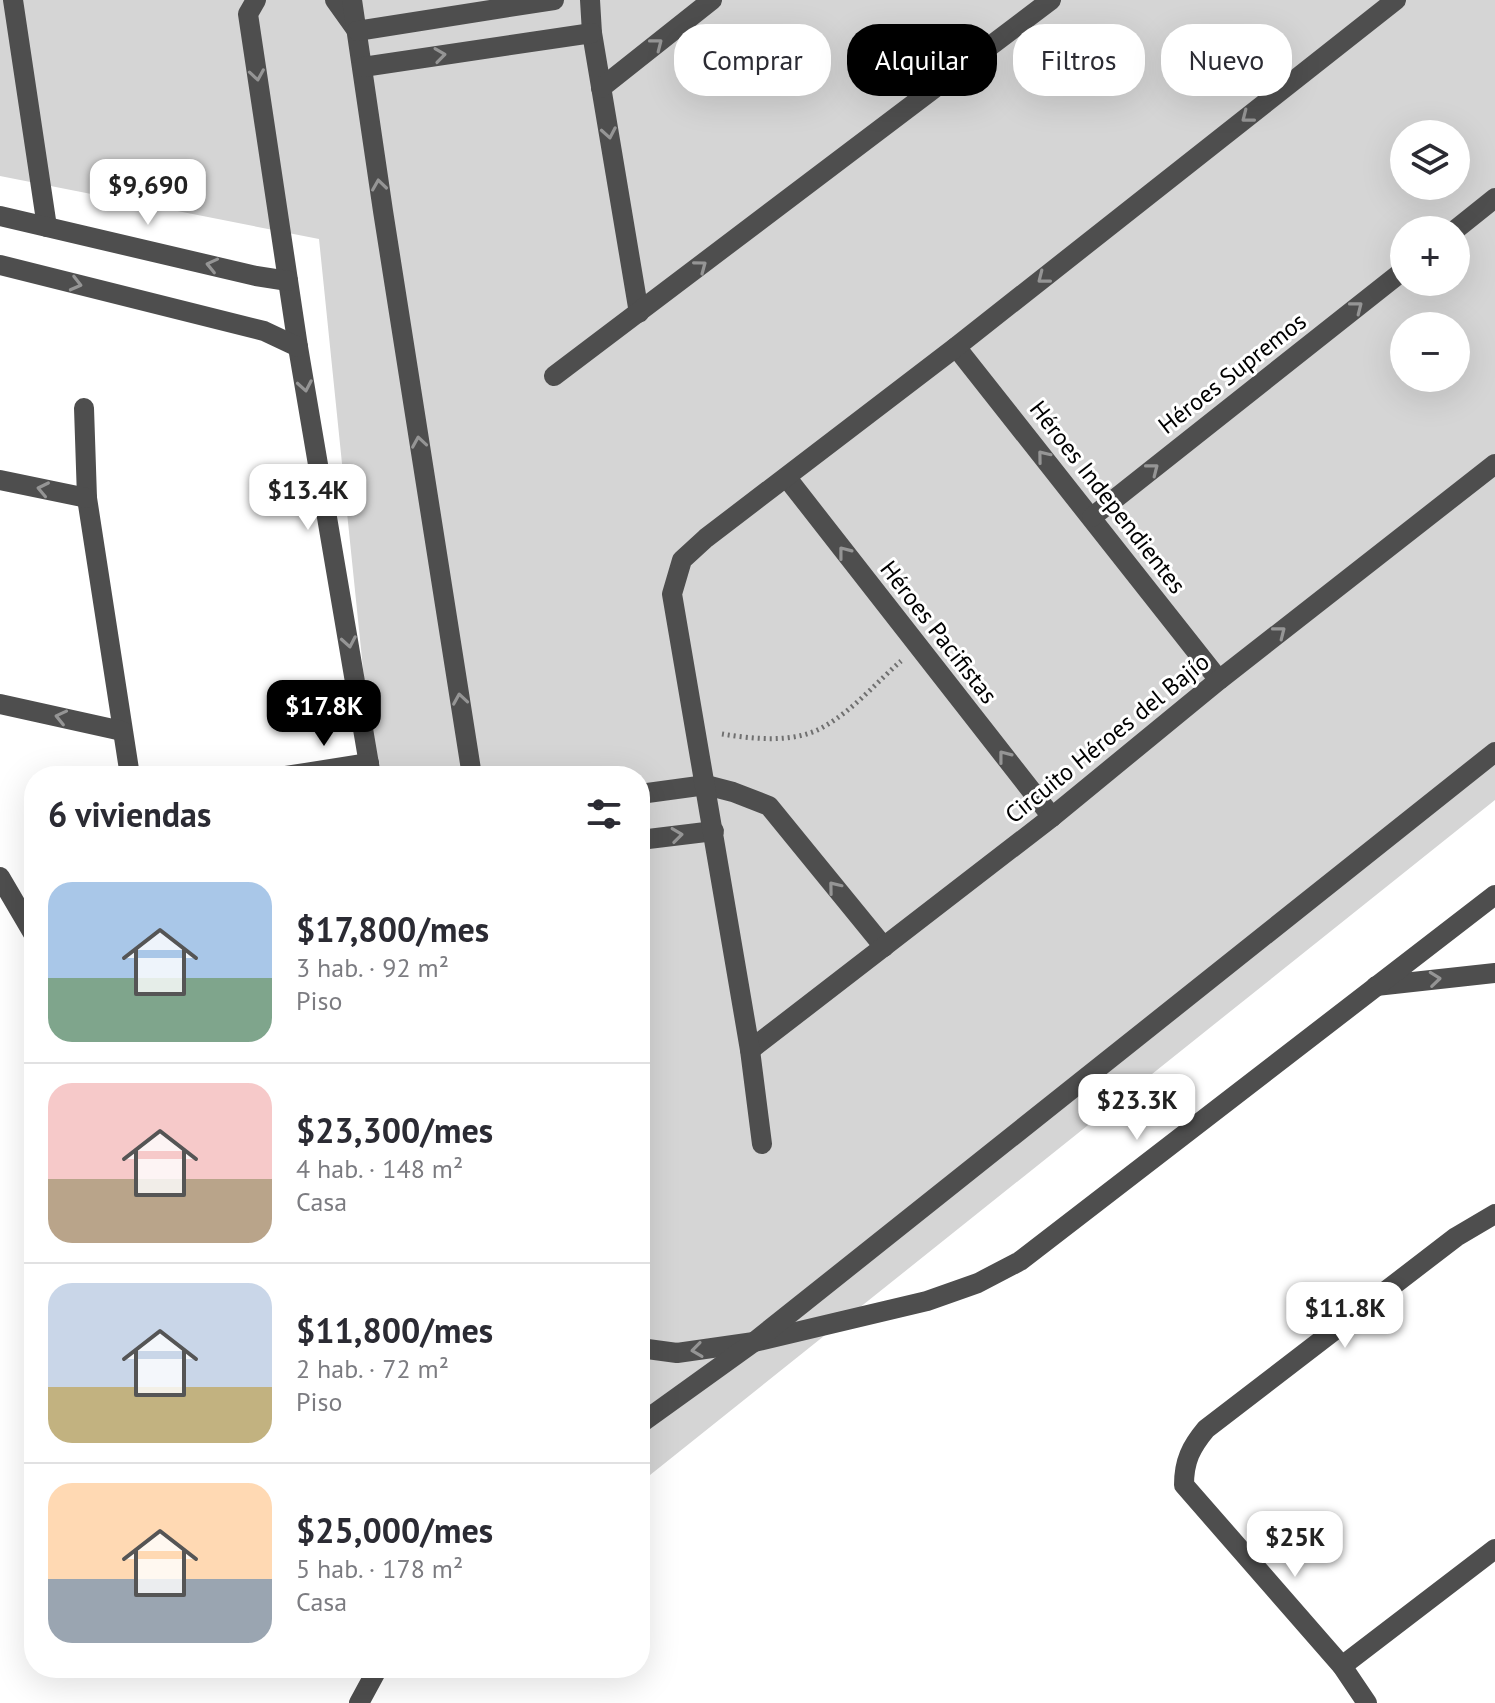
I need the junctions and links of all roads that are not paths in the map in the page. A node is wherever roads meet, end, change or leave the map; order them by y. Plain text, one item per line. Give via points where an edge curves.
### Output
1 (13, 0) edge
2 (335, 0) edge
3 (352, 0) edge
4 (554, 0) edge
5 (590, 0) edge
6 (712, 0) edge
7 (1051, 0) edge
8 (1396, 0) edge
9 (250, 5) edge
10 (357, 31) junction
11 (592, 33) junction
12 (363, 67) junction
13 (601, 88) junction
14 (1495, 198) edge
15 (0, 216) edge
16 (1470, 218) edge
17 (47, 227) junction
18 (0, 265) edge
19 (288, 281) junction
20 (1390, 281) edge
21 (639, 313) junction
22 (298, 347) junction
23 (956, 347) junction
24 (554, 376) dead end
25 (84, 408) dead end
26 (1495, 464) edge
27 (787, 478) junction
28 (0, 480) edge
29 (87, 498) junction
30 (1092, 517) junction
31 (1219, 680) junction
32 (0, 704) edge
33 (122, 731) junction
34 (1495, 752) edge
35 (128, 766) edge
36 (369, 766) edge
37 (470, 766) edge
38 (706, 785) junction
39 (650, 793) edge
40 (1052, 817) junction
41 (714, 831) junction
42 (650, 839) edge
43 (0, 877) edge
44 (1495, 895) edge
45 (24, 918) edge
46 (884, 947) junction
47 (1495, 973) edge
48 (1376, 986) junction
49 (750, 1050) junction
50 (762, 1144) dead end
51 (1495, 1214) edge
52 (754, 1342) junction
53 (650, 1349) edge
54 (650, 1417) edge
55 (1495, 1549) edge
56 (1342, 1666) junction
57 (373, 1678) edge
58 (359, 1703) edge
59 (1367, 1703) edge

1 - 17 street
2 - 10 street
3 - 10 street
4 - 10 street
5 - 11 street
13 -> 6 street
21 -> 7 street
8 -> 23 street
9 -> 19 street
10 - 12 street
12 -> 11 street
11 - 13 street
37 -> 12 street
13 -> 21 street
14 - 16 street
15 - 17 street
19 -> 17 street
18 -> 22 street via 264,331
19 - 22 street
30 -> 20 street, Héroes Supremos
21 - 24 street
22 -> 36 street
23 - 27 street
30 -> 23 street, Héroes Independientes
25 - 29 street
31 -> 26 street, Circuito Héroes del Bajío
27 - 38 street via 682,560 672,594
40 -> 27 street, Héroes Pacifistas
29 -> 28 street
29 - 33 street
30 - 31 street, Héroes Independientes
31 - 40 street, Circuito Héroes del Bajío
33 -> 32 street
33 - 35 street
34 - 52 street
38 - 39 street
38 - 41 street
46 -> 38 street via 769,806
40 - 46 street, Circuito Héroes del Bajío
42 -> 41 street
41 - 49 street
43 - 45 street
44 - 48 street
46 - 49 street, Circuito Héroes del Bajío
48 -> 47 street
48 - 52 street via 1020,1261 927,1301
49 - 50 street
51 - 56 street via 1456,1237 1206,1429 1184,1465 1184,1485
52 -> 53 street via 677,1353
52 - 54 street
55 - 56 street
56 - 59 street
57 - 58 street

